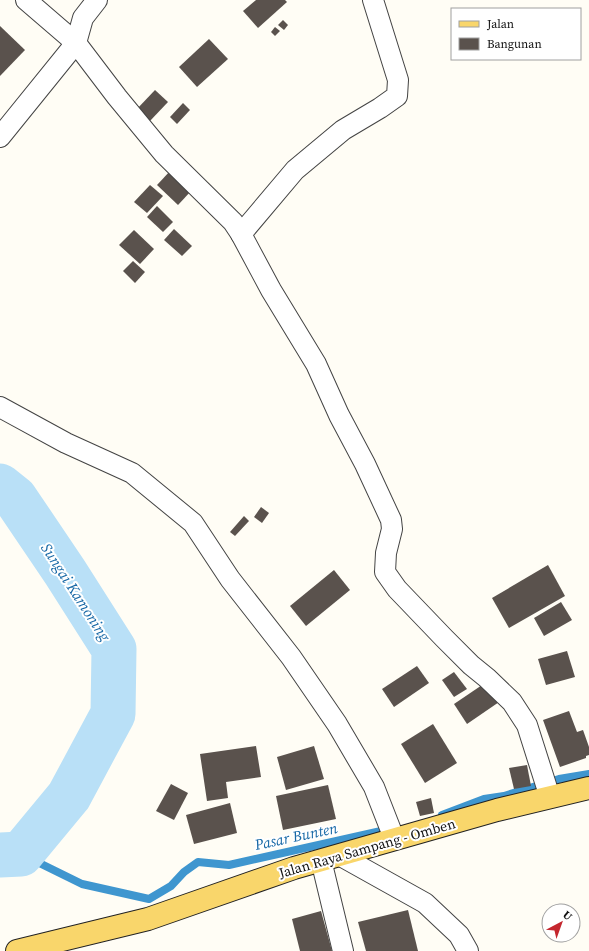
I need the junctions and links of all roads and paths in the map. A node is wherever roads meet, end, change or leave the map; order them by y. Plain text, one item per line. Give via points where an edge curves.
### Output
1 (26, 0) edge
2 (97, 0) edge
3 (373, 0) edge
4 (76, 43) junction
5 (0, 137) edge
6 (241, 234) junction
7 (0, 407) edge
8 (589, 788) edge
9 (548, 793) junction
10 (392, 836) junction
11 (330, 858) junction
12 (17, 951) edge
13 (343, 951) edge
14 (468, 951) edge

1 - 4 street
2 - 4 street via 83,18
3 - 6 street via 398,80 397,96 342,130 295,170
4 - 5 street
4 - 6 street via 164,154 233,222
6 - 9 street via 316,364 392,520 385,572 397,589 449,644 512,702 527,725
7 - 10 street via 66,443 132,473 193,523 230,579 291,657 337,724 374,787
8 - 9 main road, Jalan Raya Sampang - Omben
9 - 10 main road, Jalan Raya Sampang - Omben via 497,810
10 - 11 main road, Jalan Raya Sampang - Omben
11 - 12 main road, Jalan Raya Sampang - Omben via 148,919
11 - 13 street
11 - 14 street via 424,903 459,935

